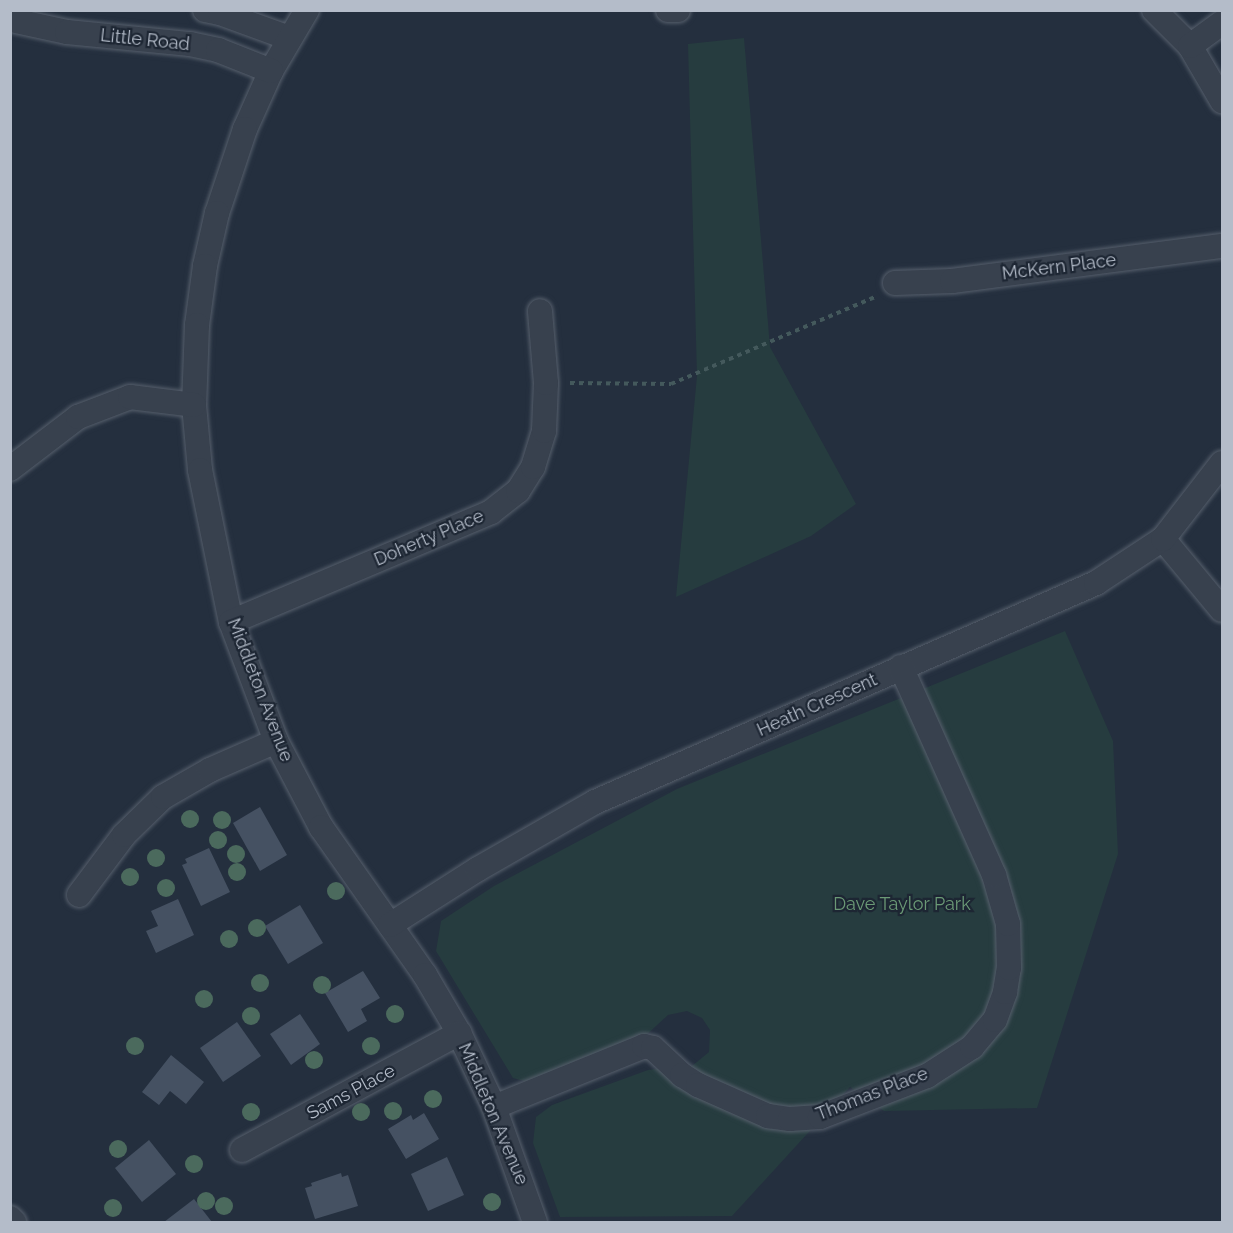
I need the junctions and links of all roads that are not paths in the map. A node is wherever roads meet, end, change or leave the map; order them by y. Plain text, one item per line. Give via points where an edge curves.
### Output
1 (205, 10) edge
2 (307, 10) edge
3 (668, 10) edge
4 (678, 10) edge
5 (1154, 10) edge
6 (16, 19) edge
7 (1222, 23) edge
8 (289, 38) junction
9 (1190, 46) junction
10 (271, 71) junction
11 (1222, 101) edge
12 (1222, 246) edge
13 (895, 283) road end
14 (540, 311) dead end
15 (194, 405) junction
16 (1222, 463) edge
17 (10, 469) edge
18 (1163, 539) junction
19 (1222, 610) edge
20 (231, 622) junction
21 (901, 668) junction
22 (276, 741) junction
23 (79, 895) dead end
24 (390, 925) junction
25 (459, 1034) junction
26 (494, 1107) junction
27 (242, 1150) dead end
28 (10, 1218) edge
29 (14, 1222) edge
30 (535, 1222) edge

1 - 8 street
2 - 8 street, Middleton Avenue
3 - 4 street
5 - 9 street
6 - 10 street, Little Road via 67,32 190,44 218,50
7 - 9 street
8 - 10 street, Middleton Avenue
9 - 11 street
10 - 15 street, Middleton Avenue via 245,129 217,213 197,325
12 - 13 street, McKern Place via 952,281
14 - 20 street, Doherty Place via 546,383 544,431 533,467 518,491 491,512
15 - 17 street via 130,397 78,417
15 - 20 street, Middleton Avenue via 200,470
16 - 18 street, Heath Crescent
18 - 19 street
18 - 21 street, Heath Crescent via 1096,583
20 - 22 street, Middleton Avenue
21 - 24 street, Heath Crescent via 595,802 478,868
21 - 26 street, Thomas Place via 994,875 1008,924 1005,992 995,1020 972,1047 927,1076 820,1117 768,1116 682,1076 653,1048 644,1046
22 - 23 street via 210,770 163,797 124,835
22 - 24 street, Middleton Avenue via 321,827
24 - 25 street, Middleton Avenue
25 - 26 street, Middleton Avenue
25 - 27 street, Sams Place
26 - 30 street, Middleton Avenue
28 - 29 street

